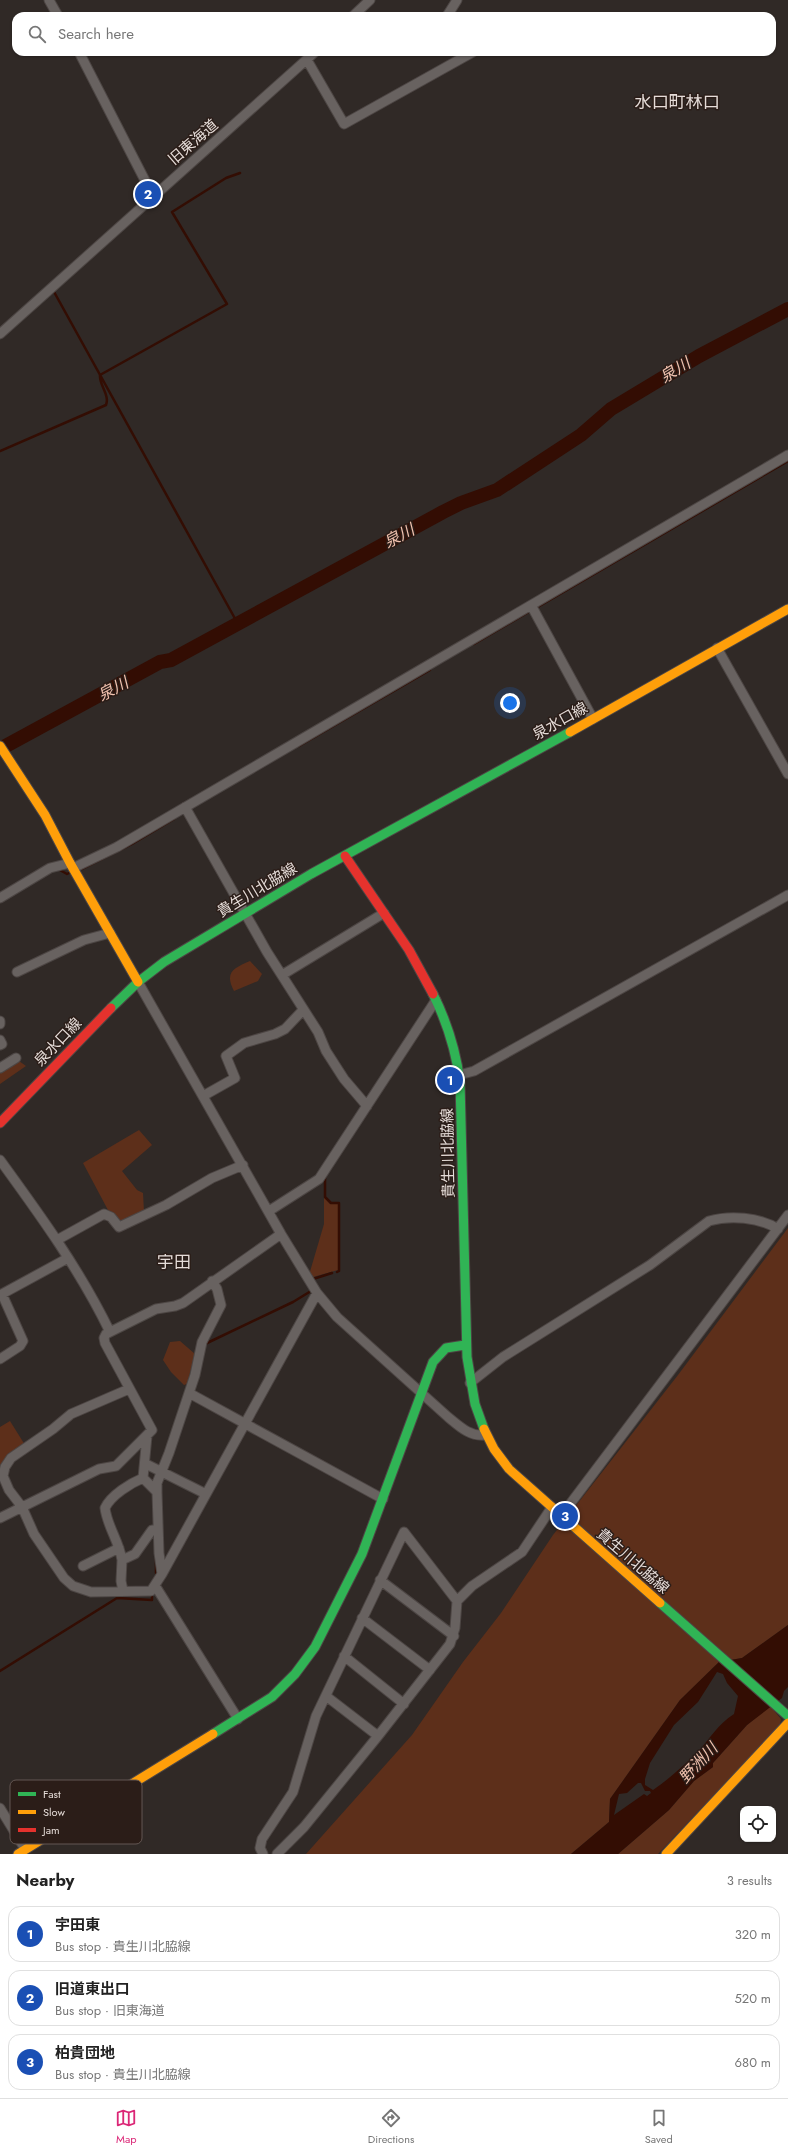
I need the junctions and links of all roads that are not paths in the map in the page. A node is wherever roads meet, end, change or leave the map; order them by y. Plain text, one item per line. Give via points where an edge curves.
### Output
1 (49, 0) edge
2 (370, 0) edge
3 (457, 0) edge
4 (56, 12) edge
5 (357, 12) edge
6 (450, 12) edge
7 (81, 56) edge
8 (311, 56) edge
9 (461, 56) edge
10 (307, 60) junction
11 (153, 196) junction
12 (0, 334) edge
13 (788, 454) edge
14 (531, 605) junction
15 (788, 609) edge
16 (717, 648) junction
17 (593, 719) junction
18 (0, 746) edge
19 (4, 759) edge
20 (788, 774) edge
21 (186, 807) junction
22 (346, 856) junction
23 (71, 865) junction
24 (788, 895) edge
25 (0, 898) edge
26 (245, 912) junction
27 (384, 913) junction
28 (110, 933) junction
29 (17, 972) dead end
30 (282, 975) junction
31 (138, 982) junction
32 (436, 1000) junction
33 (303, 1010) junction
34 (0, 1040) edge
35 (0, 1045) edge
36 (16, 1058) dead end
37 (0, 1068) edge
38 (459, 1075) junction
39 (203, 1096) junction
40 (367, 1106) junction
41 (1, 1120) edge
42 (0, 1160) edge
43 (243, 1165) junction
44 (269, 1211) junction
45 (788, 1216) edge
46 (778, 1229) junction
47 (281, 1234) junction
48 (57, 1240) junction
49 (68, 1258) junction
50 (212, 1281) junction
51 (317, 1293) junction
52 (110, 1332) junction
53 (465, 1345) junction
54 (0, 1359) edge
55 (470, 1384) junction
56 (129, 1389) junction
57 (189, 1393) junction
58 (422, 1394) junction
59 (246, 1423) junction
60 (147, 1436) junction
61 (485, 1436) junction
62 (146, 1464) junction
63 (163, 1471) junction
64 (143, 1478) junction
65 (157, 1492) junction
66 (206, 1494) junction
67 (383, 1499) junction
68 (22, 1507) junction
69 (552, 1507) junction
70 (561, 1516) junction
71 (0, 1518) edge
72 (158, 1530) junction
73 (119, 1548) junction
74 (122, 1560) junction
75 (83, 1566) dead end
76 (162, 1574) junction
77 (380, 1580) junction
78 (156, 1587) junction
79 (123, 1590) junction
80 (457, 1600) junction
81 (362, 1618) junction
82 (454, 1636) junction
83 (344, 1656) junction
84 (430, 1670) junction
85 (326, 1696) junction
86 (404, 1704) junction
87 (786, 1714) edge
88 (238, 1719) junction
89 (788, 1723) edge
90 (378, 1736) junction
91 (139, 1780) edge
92 (0, 1808) edge
93 (10, 1828) edge
94 (35, 1844) edge
95 (22, 1852) edge
96 (263, 1854) edge
97 (277, 1854) edge
98 (666, 1854) edge

1 - 4 street
2 - 5 street
3 - 6 street
7 - 11 street
8 - 10 street, 旧東海道
9 - 10 street via 396,101 344,124
10 - 11 street, 旧東海道
11 - 12 street, 旧東海道
13 - 14 street
14 - 17 street
14 - 21 street
15 - 16 main road, 泉水口線
16 - 17 main road, 泉水口線
16 - 20 street
17 - 22 main road, 泉水口線
18 - 19 main road
19 - 23 main road via 45,815
21 - 23 street via 117,847
21 - 26 street
22 - 26 main road, 貴生川北脇線
22 - 27 main road, 貴生川北脇線
23 - 25 street via 50,868
23 - 28 main road
24 - 38 street via 474,1071
26 - 30 street
26 - 31 main road, 貴生川北脇線 via 164,962
27 - 30 street
27 - 32 main road, 貴生川北脇線 via 406,945
28 - 29 street via 84,940
28 - 31 main road
30 - 33 street
31 - 39 street
31 - 41 main road, 泉水口線
32 - 38 main road, 貴生川北脇線 via 449,1032
32 - 40 street
33 - 39 street via 285,1029 244,1043 226,1056 235,1078
33 - 40 street via 344,1079
34 - 35 street
36 - 37 street
38 - 53 main road, 貴生川北脇線 via 462,1105
39 - 43 street
40 - 44 street via 319,1179
42 - 48 street
43 - 44 street
43 - 48 street via 212,1178 166,1205 119,1227 111,1217 104,1214
44 - 47 street
45 - 46 street
46 - 55 street via 758,1220 709,1221 650,1265 503,1357
46 - 70 street
47 - 50 street
47 - 51 street
48 - 49 street
49 - 52 street via 97,1304
49 - 54 street via 2,1294 23,1341 20,1346
50 - 52 street via 183,1303 156,1309
50 - 57 street via 221,1305 202,1342 201,1355
51 - 58 street via 337,1317
51 - 59 street
52 - 56 street via 104,1338 105,1343
53 - 55 main road, 貴生川北脇線
53 - 58 main road via 452,1345 442,1349 434,1362
55 - 61 main road, 貴生川北脇線
56 - 60 street via 152,1430
56 - 68 street via 71,1414 53,1430 11,1458 3,1476 9,1490
57 - 59 street
57 - 63 street
58 - 61 street via 466,1431
58 - 67 main road
59 - 66 street
59 - 67 street
60 - 62 street
60 - 68 street via 116,1466 99,1469
61 - 69 main road, 貴生川北脇線 via 509,1469
62 - 63 street
62 - 64 street
63 - 65 street via 157,1483
63 - 66 street
64 - 65 street
64 - 73 street via 115,1497 105,1508 106,1518
65 - 72 street
66 - 76 street
67 - 88 main road via 362,1554 315,1647 295,1674 272,1697
68 - 71 street
68 - 79 street via 34,1534 64,1578 73,1586 91,1592
69 - 70 main road, 貴生川北脇線
69 - 80 street via 522,1552 472,1586
70 - 87 main road, 貴生川北脇線
72 - 74 street via 152,1530 135,1554
72 - 76 street
73 - 74 street
73 - 75 street
74 - 79 street
76 - 78 street
77 - 80 street via 404,1532
77 - 81 street
77 - 82 street
78 - 79 street via 151,1591
78 - 88 street
80 - 82 street
81 - 83 street
81 - 84 street
82 - 84 street
83 - 85 street
83 - 86 street
84 - 86 street
85 - 90 street
85 - 96 street via 316,1716 293,1792 262,1839 260,1848
86 - 90 street
88 - 91 main road
89 - 98 main road
90 - 97 street via 304,1827
92 - 93 street
94 - 95 main road

